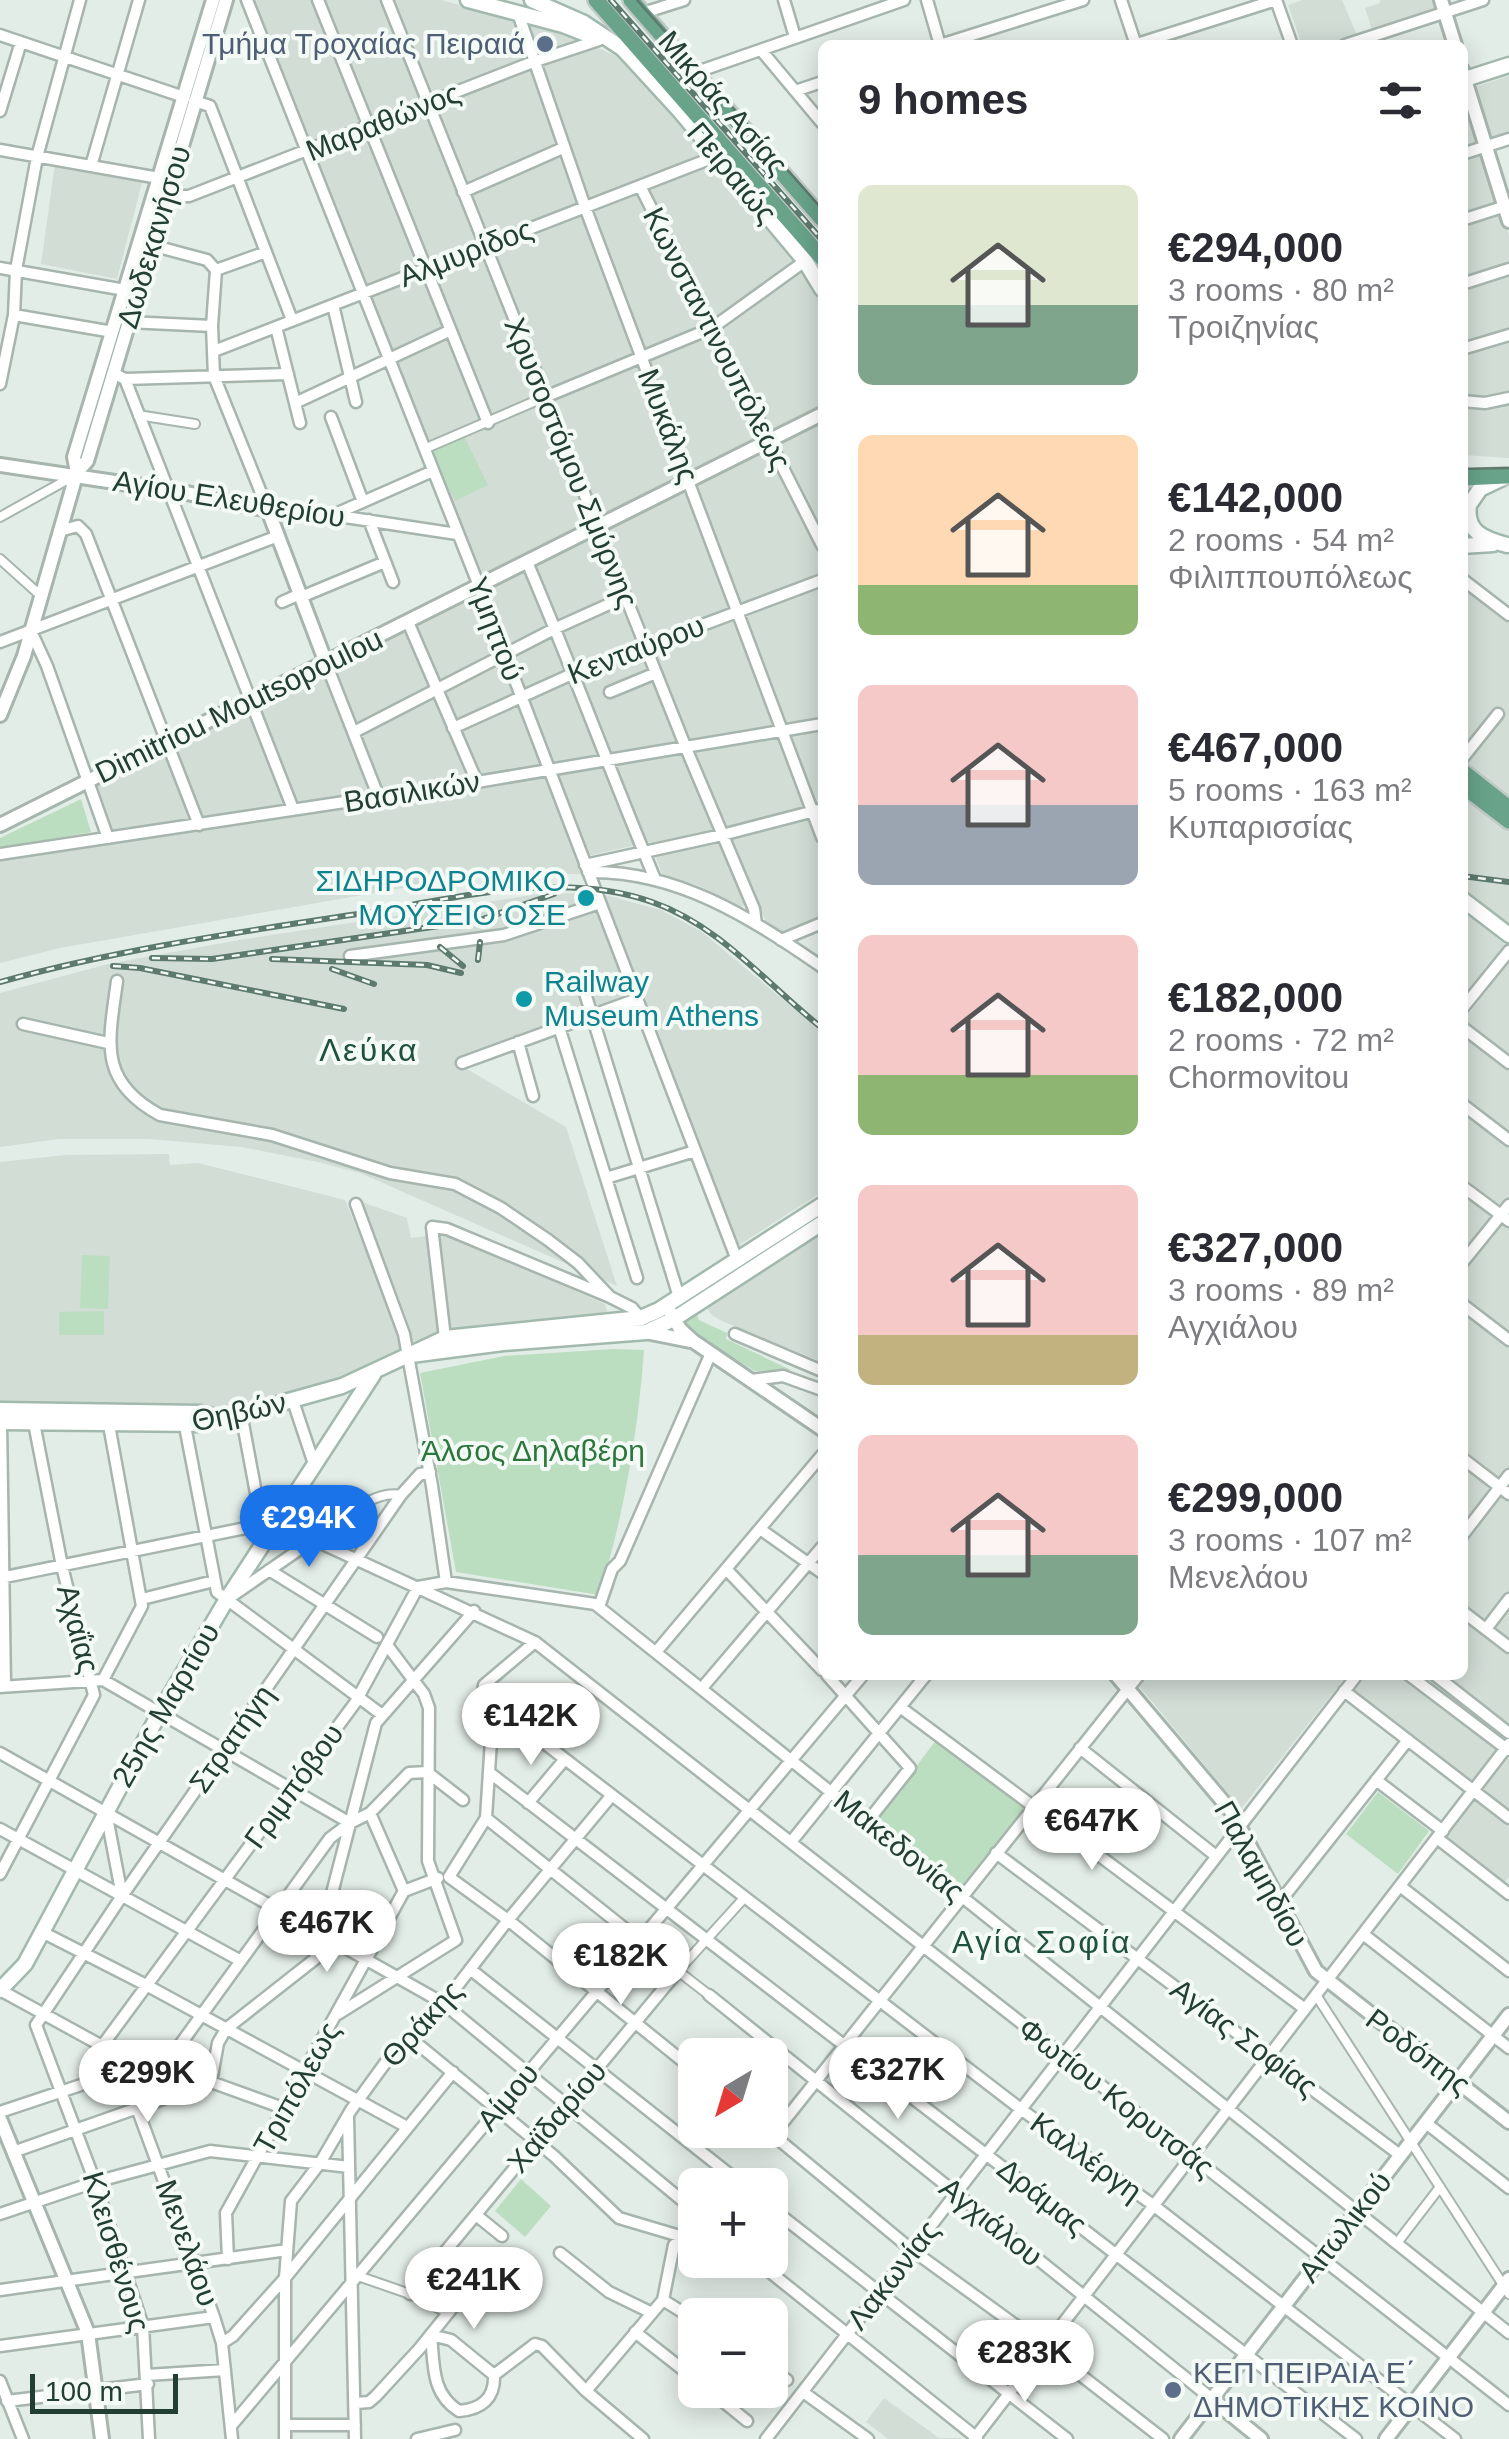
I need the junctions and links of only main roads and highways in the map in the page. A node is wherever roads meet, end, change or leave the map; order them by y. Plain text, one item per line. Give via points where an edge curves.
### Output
1 (468, 0) edge
2 (532, 0) edge
3 (596, 0) edge
4 (637, 6) edge
5 (635, 62) junction
6 (1509, 64) edge
7 (1468, 75) edge
8 (818, 214) edge
9 (815, 246) edge
10 (818, 282) edge
11 (1508, 476) edge
12 (1468, 478) edge
13 (1468, 507) edge
14 (1468, 517) edge
15 (1508, 545) edge
16 (1468, 546) edge
17 (1468, 776) edge
18 (1468, 789) edge
19 (1509, 808) edge
20 (1509, 822) edge
21 (1468, 904) edge
22 (1509, 935) edge
23 (818, 1208) edge
24 (818, 1226) edge
25 (643, 1325) junction
26 (408, 1355) junction
27 (373, 1374) junction
28 (216, 1417) junction
29 (0, 1418) edge
30 (0, 1990) edge

1 - 5 main road, Πειραιώς via 563,25
2 - 5 main road, Πειραιώς via 594,29
3 - 9 main road, Μικράς Ασίας
4 - 8 main road
5 - 10 main road, Πειραιώς
6 - 7 main road
11 - 12 main road
11 - 13 main road via 1480,489
14 - 15 main road via 1486,539
15 - 16 main road
17 - 19 main road
18 - 20 main road
21 - 22 main road
23 - 25 main road, Θηβών
24 - 25 main road, Θηβών via 674,1319
25 - 26 main road, Θηβών
25 - 26 main road, Θηβών via 445,1338
26 - 27 main road, Θηβών
27 - 28 main road, Θηβών
27 - 30 main road, 25ης Μαρτίου via 269,1524 42,1932 15,1978
28 - 29 main road via 201,1412
28 - 29 main road, Θηβών via 185,1426

